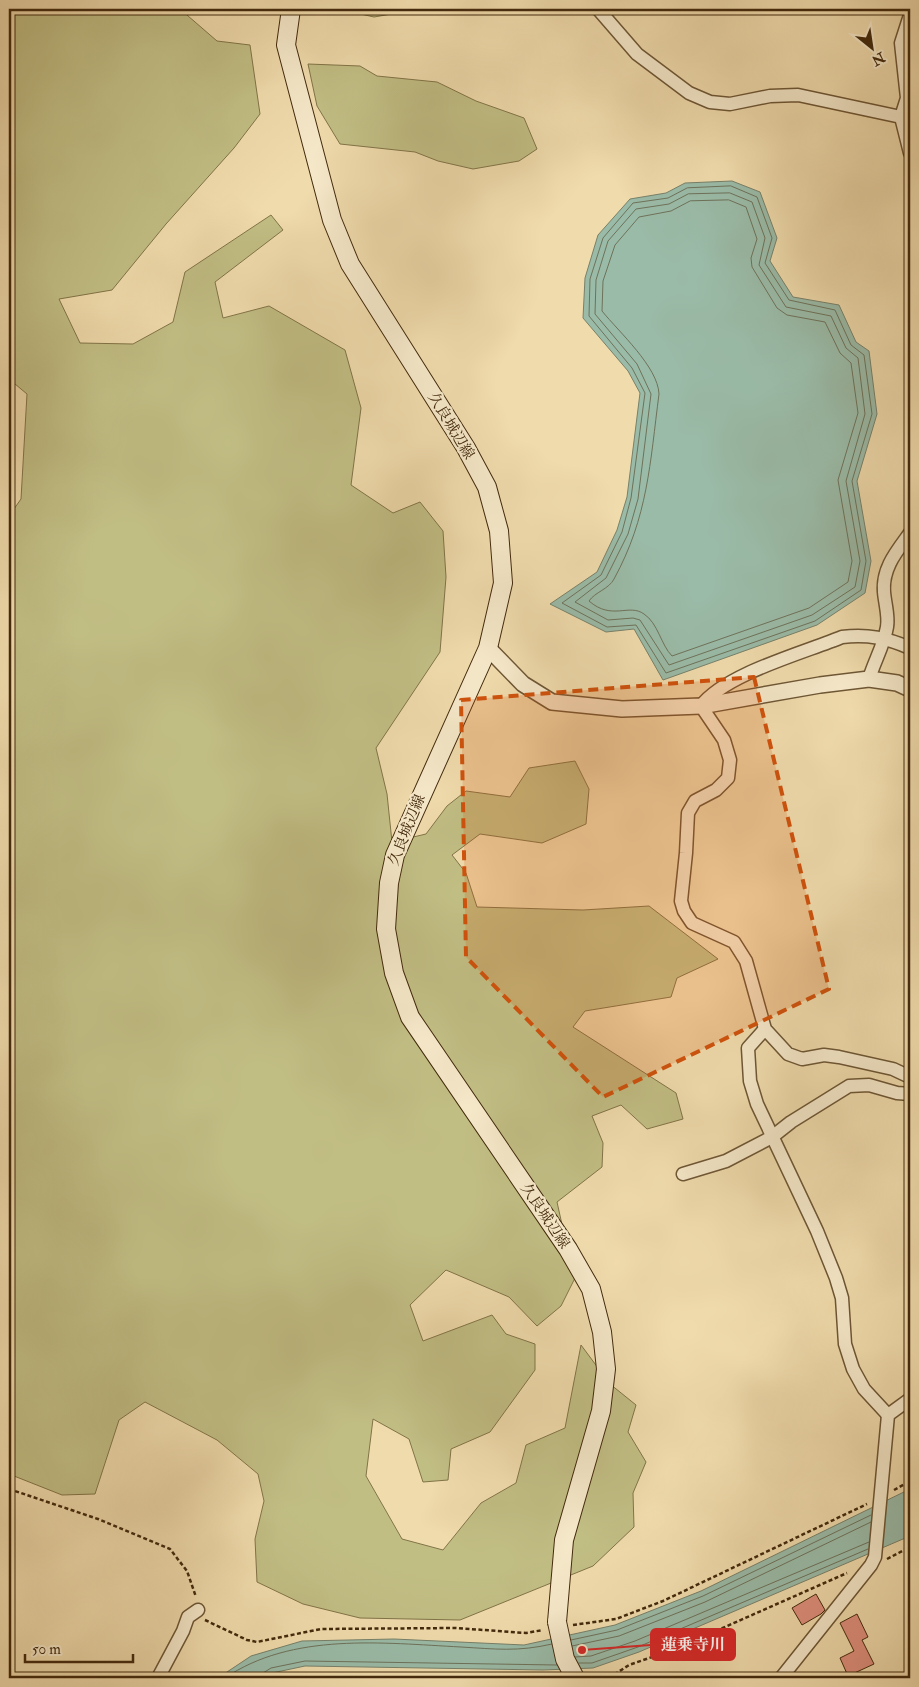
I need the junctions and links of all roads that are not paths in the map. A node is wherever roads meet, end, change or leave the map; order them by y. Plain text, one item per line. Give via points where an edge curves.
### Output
1 (291, 9) edge
2 (598, 9) edge
3 (910, 15) edge
4 (901, 117) junction
5 (910, 153) edge
6 (910, 533) edge
7 (885, 638) junction
8 (488, 648) junction
9 (910, 648) edge
10 (869, 679) junction
11 (910, 689) edge
12 (701, 706) junction
13 (765, 1029) junction
14 (910, 1077) edge
15 (910, 1094) edge
16 (772, 1137) junction
17 (683, 1174) dead end
18 (910, 1399) edge
19 (888, 1415) junction
20 (198, 1610) road end
21 (158, 1678) edge
22 (575, 1678) edge
23 (781, 1678) edge

1 - 8 main road, 久良城辺線 via 286,45 332,220 350,264 466,448 487,487 499,531 503,583
2 - 4 street via 636,54 689,92 710,102 730,104 770,96 798,96
3 - 4 street via 901,42 907,98
4 - 5 street
6 - 7 street via 891,559 885,574 888,624
7 - 9 street
7 - 10 street
7 - 12 street via 842,637 730,681
8 - 12 street via 522,684 552,702 622,709
8 - 22 main road, 久良城辺線, bridge via 394,855 386,929 394,973 410,1018 568,1248 591,1289 602,1332 606,1369 601,1410 564,1540 557,1626 565,1659
10 - 11 street via 897,683
10 - 12 street
12 - 13 street via 724,740 730,760 728,778 716,790 695,801 688,813 681,901 692,924 734,942 746,961
13 - 14 street via 788,1054 802,1059 824,1055 839,1057 893,1069
13 - 16 street via 748,1048 753,1089
15 - 16 street via 869,1085 849,1086
16 - 17 street via 726,1161
16 - 19 street via 836,1278 852,1370
18 - 19 street
19 - 23 street via 873,1561
20 - 21 street via 188,1617

